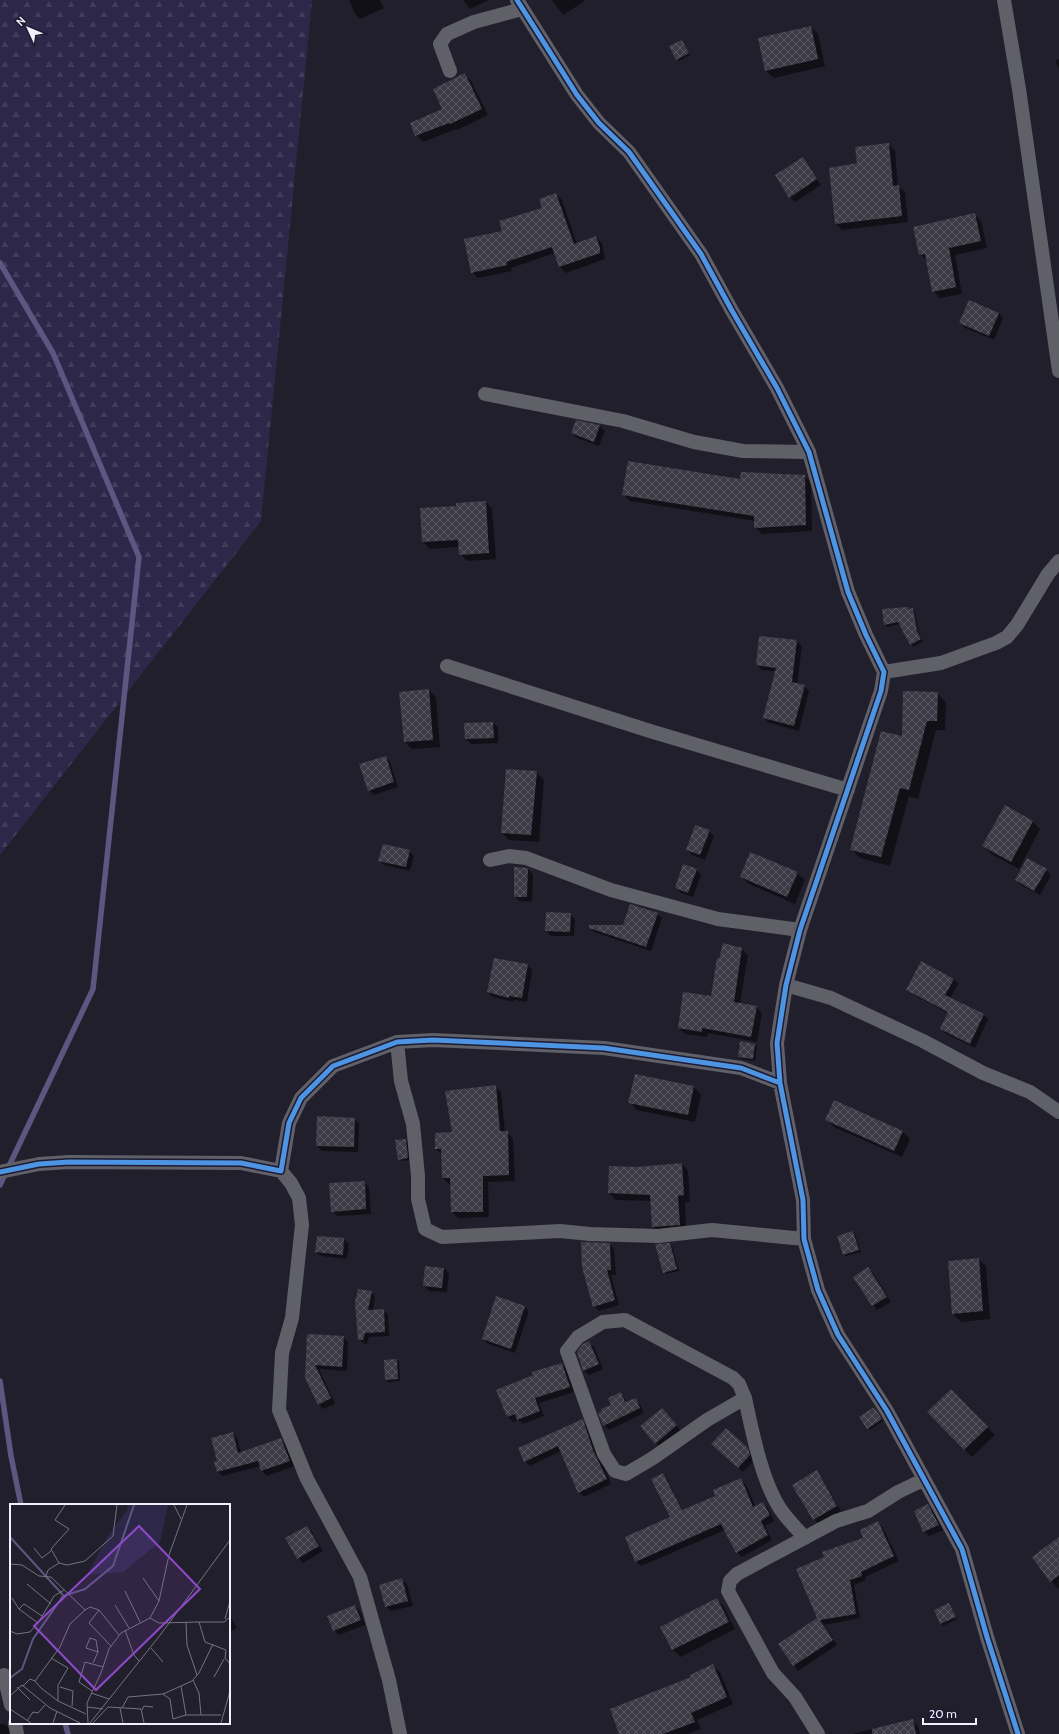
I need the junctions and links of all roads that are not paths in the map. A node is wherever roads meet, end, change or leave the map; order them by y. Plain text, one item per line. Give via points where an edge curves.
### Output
1 (1004, 0) edge
2 (520, 4) edge
3 (450, 71) dead end
4 (1059, 371) edge
5 (485, 394) dead end
6 (810, 452) junction
7 (1059, 561) edge
8 (447, 666) dead end
9 (884, 672) junction
10 (848, 790) junction
11 (490, 860) dead end
12 (800, 930) junction
13 (786, 985) junction
14 (397, 1042) junction
15 (780, 1083) junction
16 (1059, 1112) edge
17 (281, 1170) junction
18 (0, 1172) edge
19 (804, 1239) junction
20 (745, 1398) junction
21 (923, 1480) junction
22 (805, 1538) junction
23 (1, 1671) edge
24 (10, 1702) edge
25 (15, 1724) edge
26 (18, 1734) edge
27 (400, 1734) edge
28 (818, 1734) edge
29 (1018, 1734) edge

1 - 4 street
2 - 3 street via 447,34 440,44
2 - 6 street via 577,95 599,123 629,152 701,254
5 - 6 street via 623,421 694,442 729,449
6 - 9 street via 848,592
7 - 9 street via 1048,574 1017,625 1006,637 941,663
8 - 10 street via 650,731
9 - 10 street via 881,691
10 - 12 street
11 - 12 street via 509,856 526,858 610,890 718,919
12 - 13 street
13 - 15 street via 777,1042
13 - 16 street via 831,998 923,1041 983,1073 1030,1092
14 - 15 street via 433,1040 604,1048 741,1068
14 - 17 street via 332,1066 301,1098 289,1123
14 - 19 street via 401,1081 413,1124 418,1199 425,1229 442,1237 560,1231 658,1236 712,1230
15 - 19 street via 803,1200
17 - 18 street via 241,1163 69,1162 39,1164
17 - 27 street via 299,1198 302,1225 292,1318 282,1354 280,1410 308,1480 360,1577 389,1680
19 - 21 street via 818,1290 838,1335 887,1410
20 - 20 street via 626,1474 615,1471 604,1454 567,1351 578,1337 603,1322 625,1320 733,1378 740,1384
20 - 22 street via 766,1478 780,1509
21 - 22 street via 868,1510 836,1521
21 - 29 street via 962,1549
22 - 28 street via 737,1574 730,1582 728,1591 773,1674 795,1697
23 - 24 street
25 - 26 street

